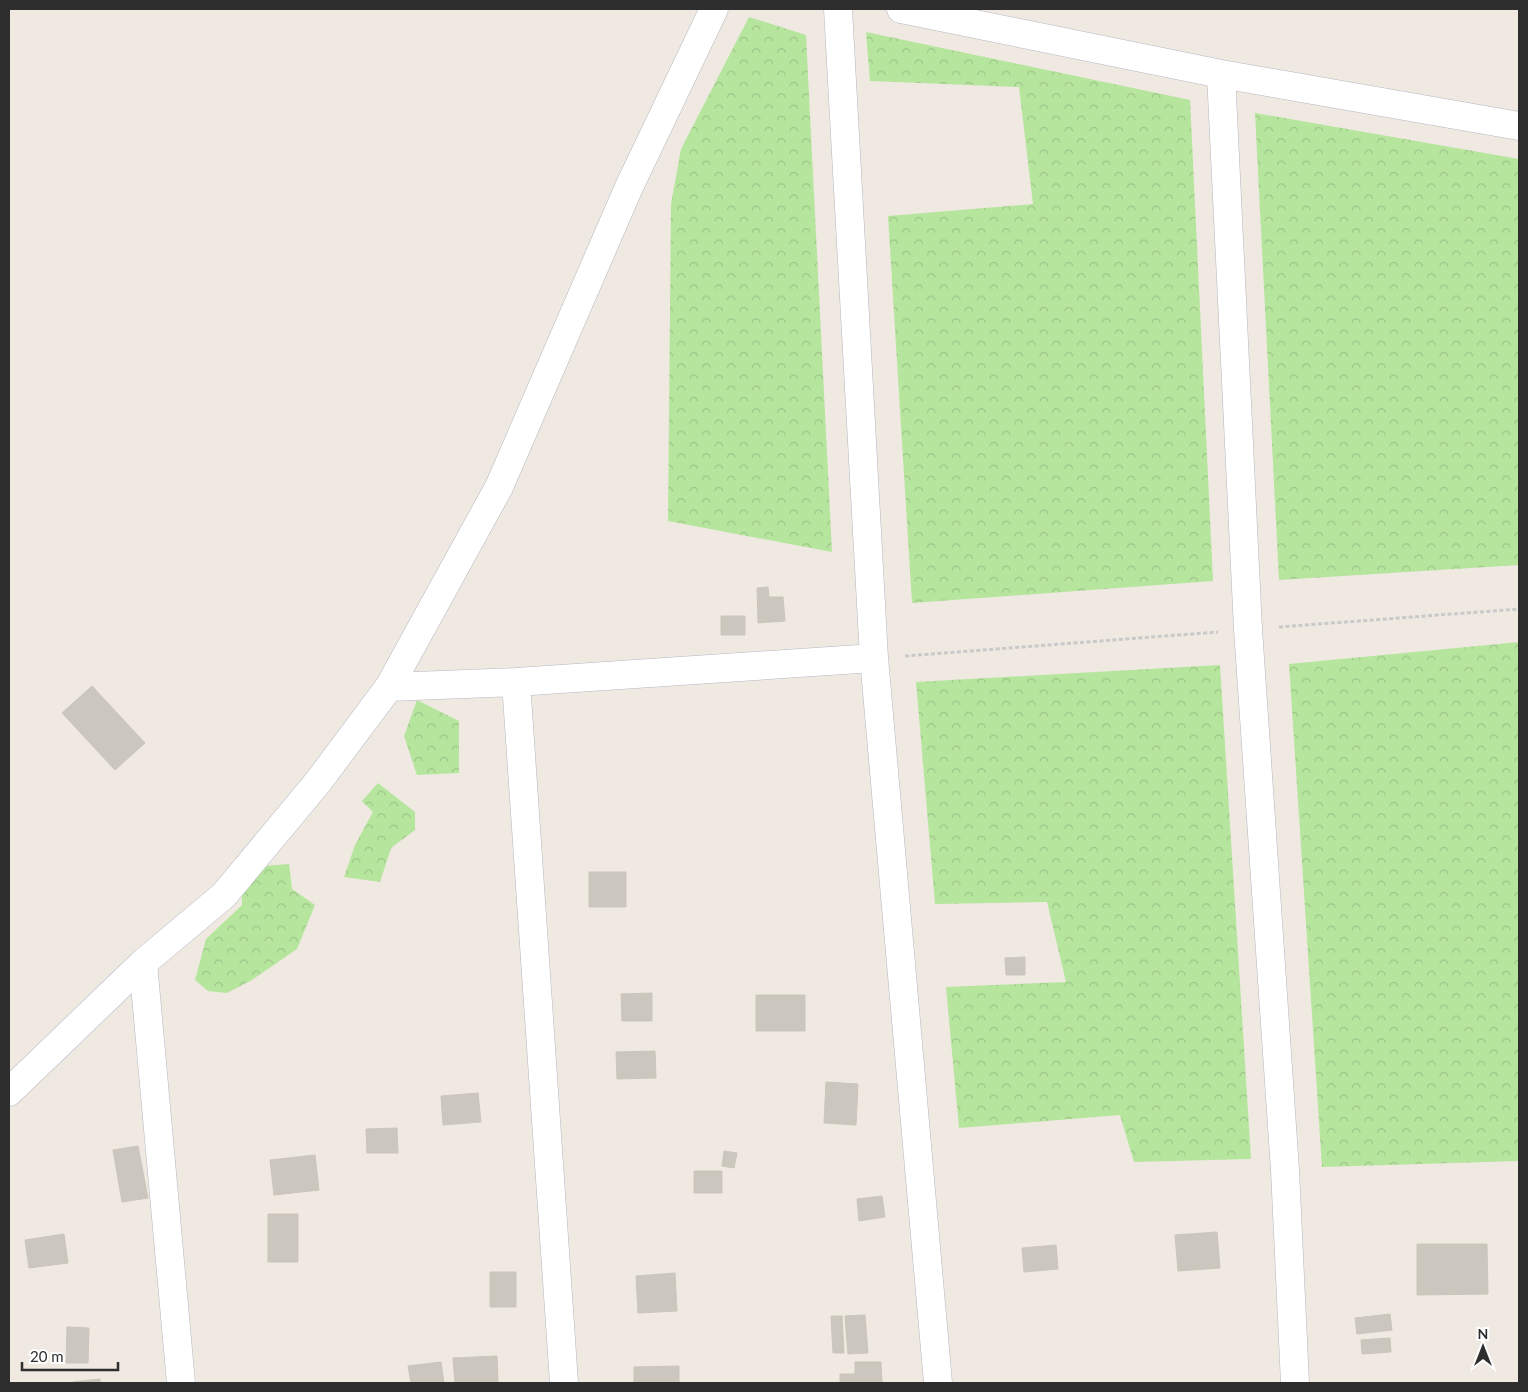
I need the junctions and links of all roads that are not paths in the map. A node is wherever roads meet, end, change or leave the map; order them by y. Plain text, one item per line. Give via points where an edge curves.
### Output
1 (714, 9) edge
2 (838, 9) edge
3 (901, 9) edge
4 (1221, 74) junction
5 (1519, 126) edge
6 (874, 658) junction
7 (516, 682) junction
8 (389, 687) junction
9 (143, 963) junction
10 (9, 1092) edge
11 (182, 1383) edge
12 (564, 1383) edge
13 (938, 1383) edge
14 (1295, 1383) edge

1 - 8 street via 629,187 499,487
2 - 6 street
3 - 4 street
4 - 5 street
4 - 14 street via 1248,630 1285,1170
6 - 7 street
6 - 13 street
7 - 8 street
7 - 12 street
8 - 9 street via 318,782 224,895
9 - 10 street
9 - 11 street

